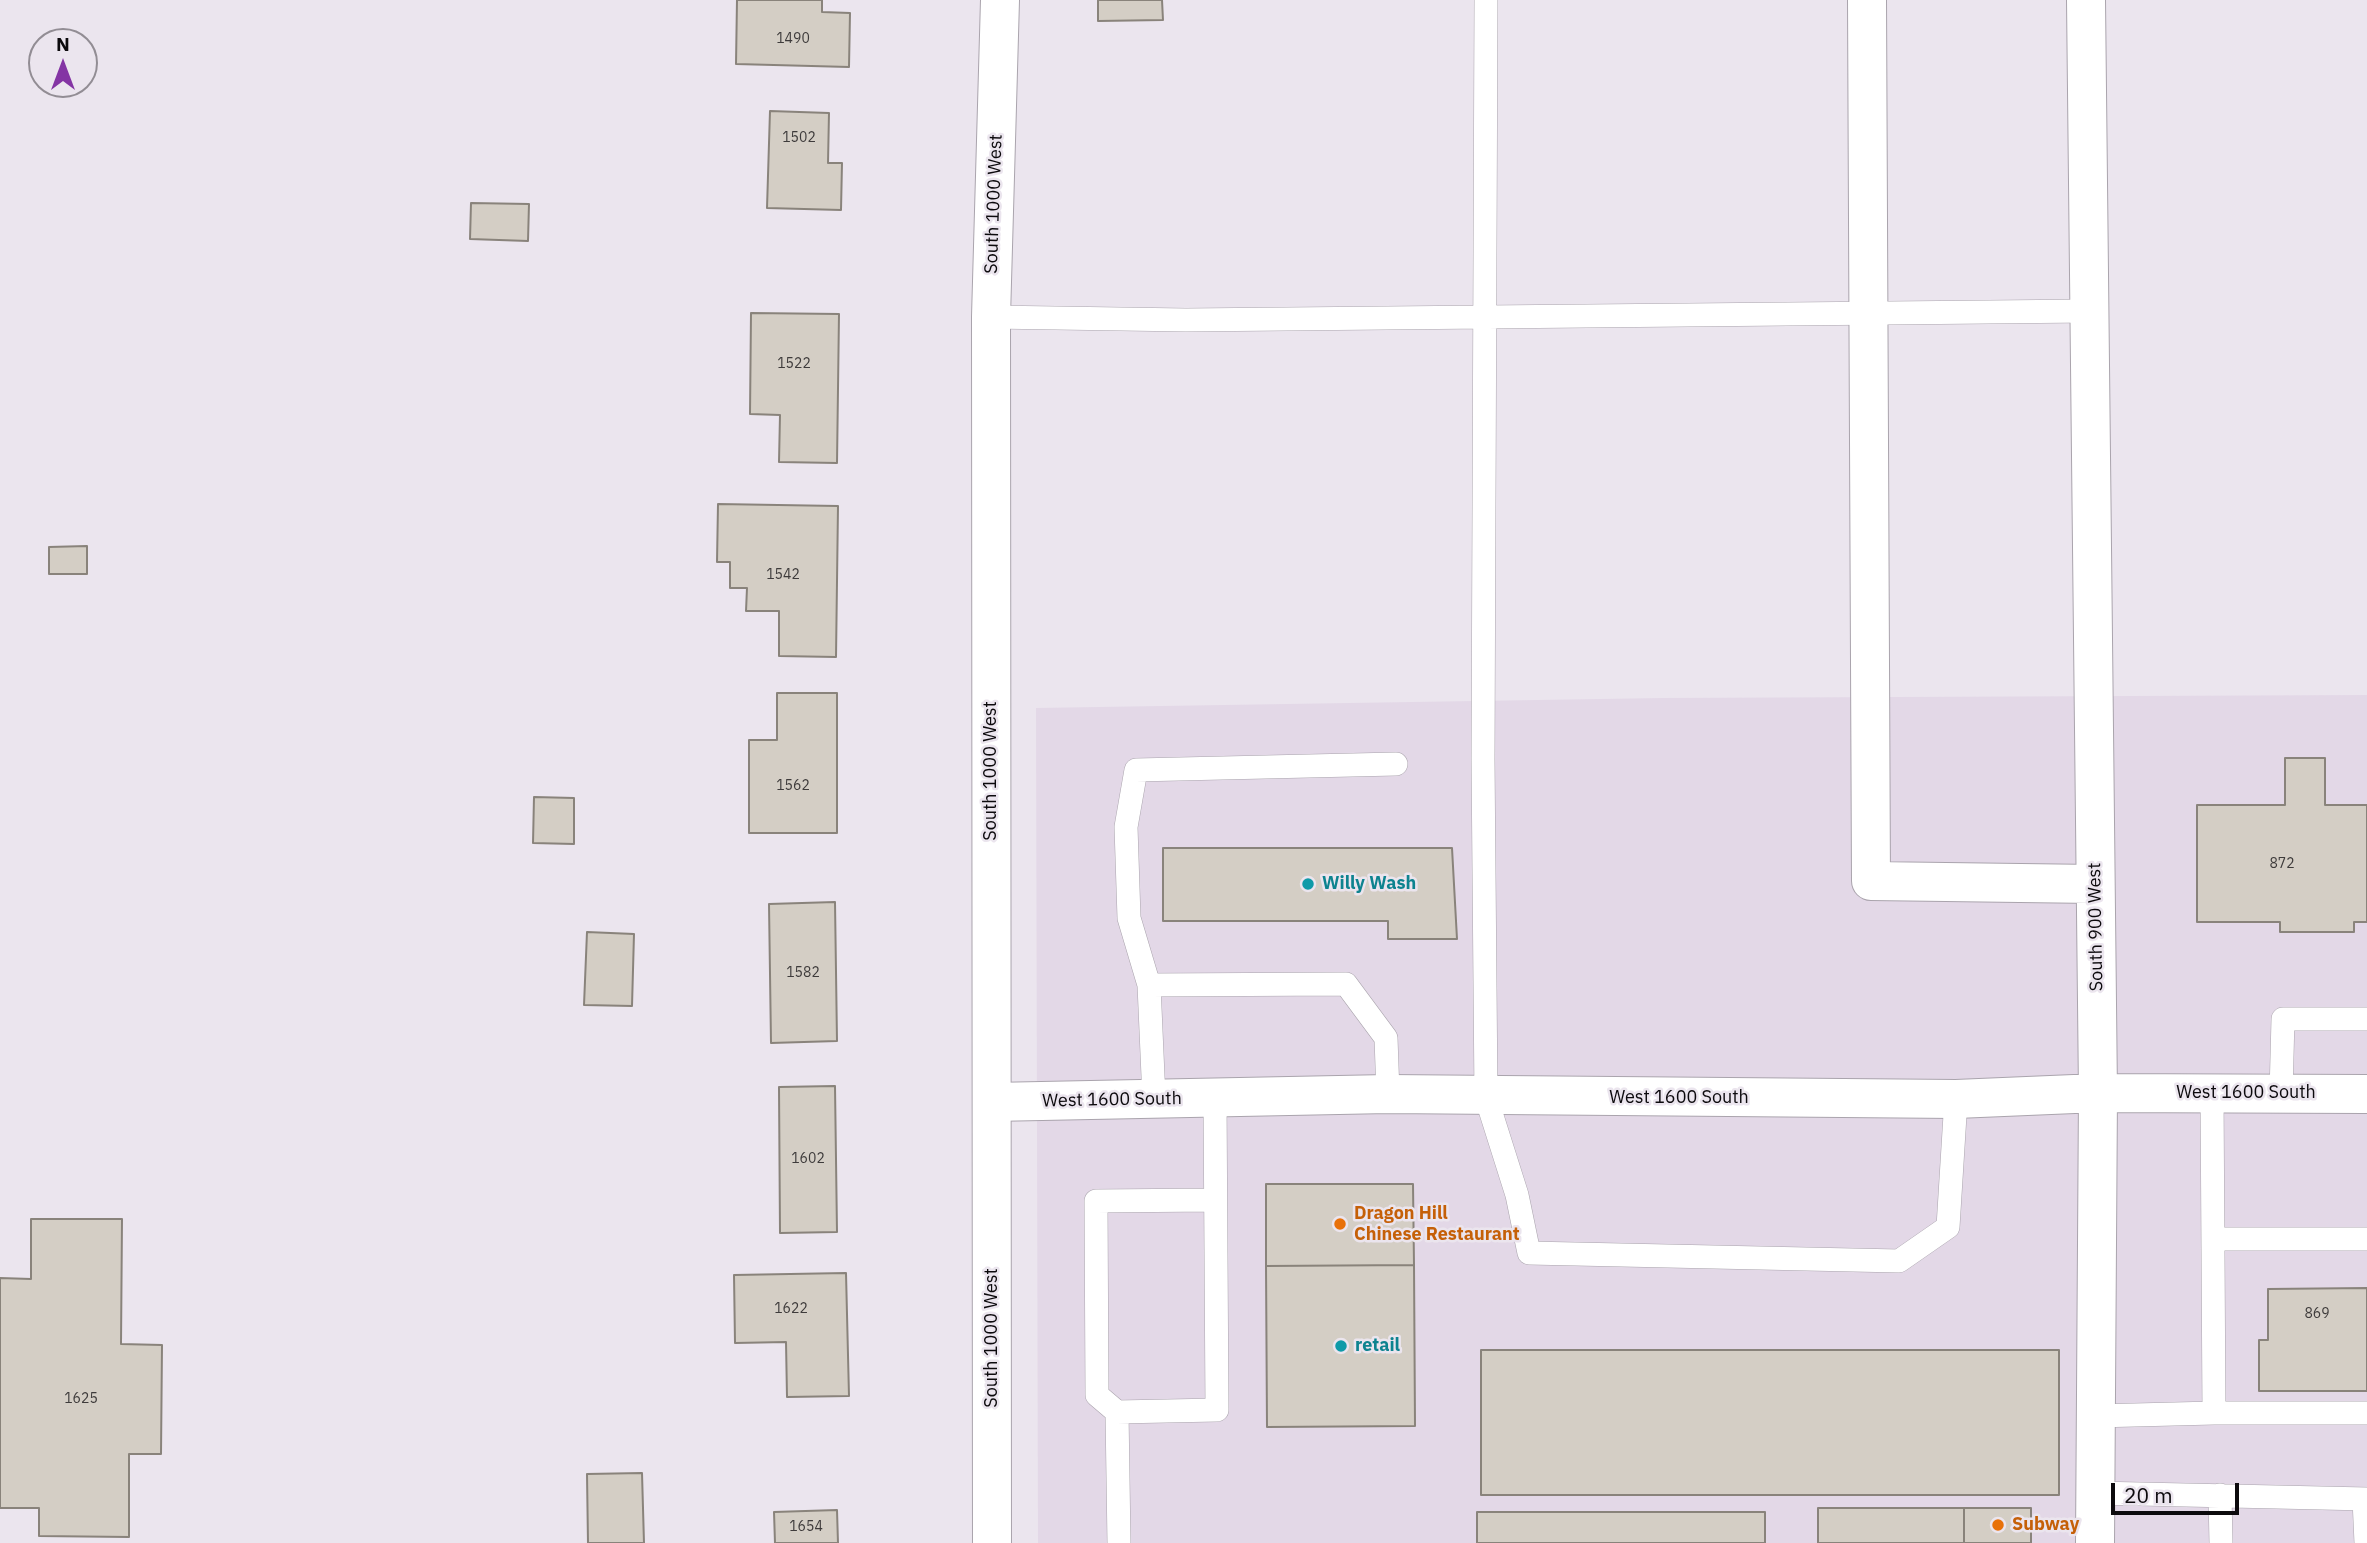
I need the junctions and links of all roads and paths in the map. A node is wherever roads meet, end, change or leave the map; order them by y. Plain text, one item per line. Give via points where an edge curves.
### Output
1 (1000, 0) edge
2 (1486, 0) edge
3 (1867, 0) edge
4 (2087, 0) edge
5 (2089, 311) junction
6 (1869, 313) junction
7 (1484, 316) junction
8 (990, 317) junction
9 (1396, 764) dead end
10 (2095, 884) junction
11 (1149, 985) junction
12 (2367, 1019) edge
13 (2098, 1093) junction
14 (2212, 1093) junction
15 (1388, 1094) junction
16 (2281, 1094) junction
17 (2367, 1094) edge
18 (1486, 1097) junction
19 (1215, 1098) junction
20 (1154, 1099) junction
21 (1956, 1099) junction
22 (992, 1102) junction
23 (1214, 1200) junction
24 (2213, 1239) junction
25 (2367, 1239) edge
26 (1116, 1412) junction
27 (2214, 1413) junction
28 (2367, 1413) edge
29 (2095, 1416) junction
30 (2095, 1493) junction
31 (2220, 1496) junction
32 (2366, 1499) edge
33 (992, 1543) edge
34 (1119, 1543) edge
35 (2095, 1543) edge
36 (2221, 1543) edge
37 (2366, 1543) edge

1 - 8 street, South 1000 West
2 - 7 lane
3 - 6 street
4 - 5 street, South 900 West
5 - 6 lane
5 - 10 street, South 900 West
6 - 7 lane
6 - 10 street via 1871,881
7 - 8 lane
7 - 18 lane
8 - 22 street, South 1000 West
9 - 11 lane via 1136,770 1126,827 1129,918
10 - 13 street, South 900 West
11 - 15 lane via 1346,984 1386,1038
11 - 20 lane
12 - 16 lane via 2283,1019
13 - 14 street, West 1600 South
13 - 21 street, West 1600 South
13 - 29 street, South 900 West
14 - 16 street, West 1600 South
14 - 24 lane
15 - 18 street, West 1600 South
15 - 19 street, West 1600 South
16 - 17 street, West 1600 South
18 - 21 street, West 1600 South
18 - 21 lane via 1517,1195 1529,1253 1899,1261 1948,1227
19 - 20 street, West 1600 South
19 - 23 lane
20 - 22 street, West 1600 South
22 - 33 street, South 1000 West
23 - 26 lane via 1217,1410
23 - 26 lane via 1096,1202 1097,1395
24 - 25 lane
24 - 27 lane
26 - 34 lane
27 - 28 lane
27 - 29 lane
29 - 30 street, South 900 West
30 - 31 lane
30 - 35 street, South 900 West
31 - 32 lane
31 - 36 lane
32 - 37 lane

